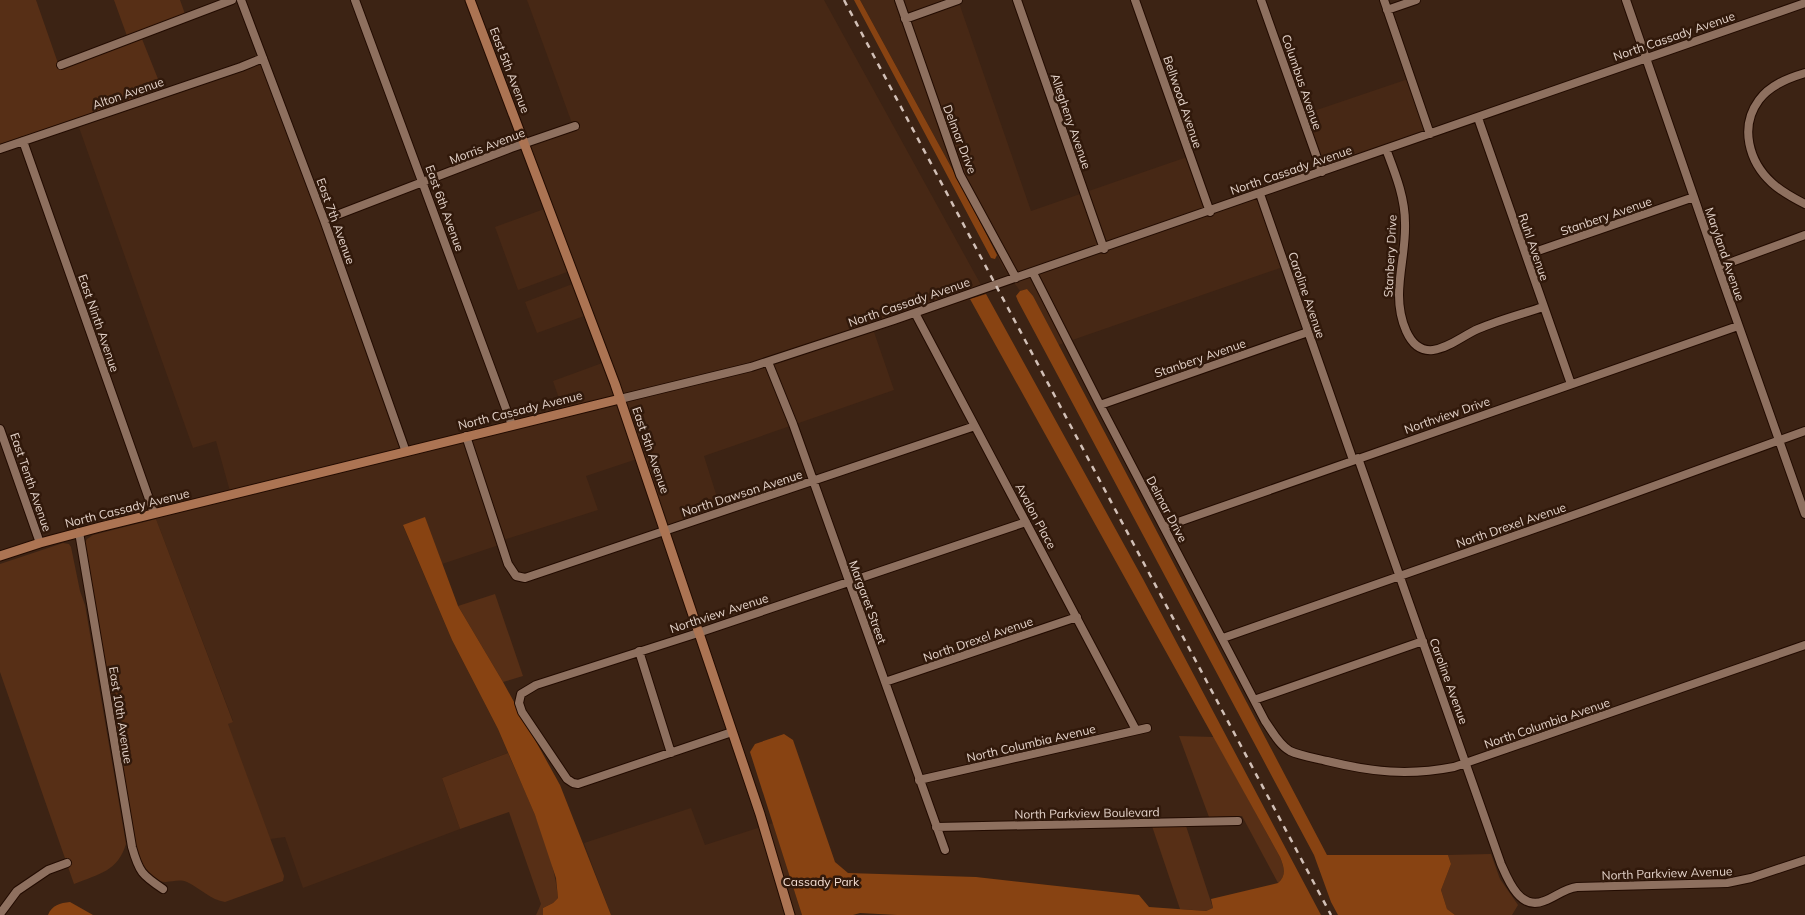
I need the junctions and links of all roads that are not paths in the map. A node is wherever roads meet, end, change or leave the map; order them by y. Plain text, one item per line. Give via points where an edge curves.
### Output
1 (232, 0) edge
2 (241, 0) edge
3 (355, 0) edge
4 (470, 0) edge
5 (899, 0) edge
6 (958, 0) edge
7 (1017, 0) edge
8 (1135, 0) edge
9 (1261, 0) edge
10 (1384, 0) edge
11 (1416, 0) edge
12 (1626, 0) edge
13 (1805, 3) edge
14 (1387, 10) junction
15 (905, 18) junction
16 (263, 58) junction
17 (1646, 58) junction
18 (61, 64) dead end
19 (1805, 73) edge
20 (1478, 118) junction
21 (575, 126) dead end
22 (1430, 134) junction
23 (23, 141) junction
24 (524, 144) junction
25 (0, 149) edge
26 (1386, 149) junction
27 (1322, 172) junction
28 (423, 182) junction
29 (1260, 194) junction
30 (1694, 197) junction
31 (1805, 204) edge
32 (1210, 212) junction
33 (324, 220) junction
34 (1805, 235) edge
35 (1104, 248) junction
36 (1526, 255) junction
37 (1718, 267) junction
38 (1033, 274) junction
39 (1016, 278) junction
40 (1544, 306) junction
41 (915, 313) junction
42 (1738, 326) junction
43 (1308, 332) junction
44 (768, 362) junction
45 (1571, 384) junction
46 (620, 399) junction
47 (1100, 405) junction
48 (512, 425) junction
49 (975, 426) junction
50 (0, 429) edge
51 (1805, 430) edge
52 (466, 436) junction
53 (1779, 440) junction
54 (406, 452) junction
55 (1356, 459) junction
56 (814, 482) junction
57 (154, 513) junction
58 (1805, 514) edge
59 (1026, 522) junction
60 (1164, 526) junction
61 (665, 531) junction
62 (79, 532) junction
63 (40, 543) junction
64 (0, 556) edge
65 (1399, 577) junction
66 (849, 582) junction
67 (1077, 618) junction
68 (698, 633) junction
69 (1223, 638) junction
70 (1423, 641) junction
71 (1805, 645) edge
72 (639, 651) junction
73 (885, 682) junction
74 (1254, 700) junction
75 (1147, 728) dead end
76 (1136, 730) junction
77 (732, 732) junction
78 (1289, 750) joint
79 (671, 753) junction
80 (1466, 763) junction
81 (919, 780) junction
82 (1238, 821) dead end
83 (936, 827) junction
84 (945, 850) dead end
85 (1805, 860) edge
86 (67, 863) dead end
87 (163, 889) dead end
88 (1531, 902) joint
89 (0, 914) edge
90 (790, 915) edge

1 - 18 street
2 - 16 street, East 7th Avenue
3 - 28 street, East 6th Avenue
4 - 24 main road, East 5th Avenue
5 - 15 street, Delmar Drive
6 - 15 street
7 - 35 street, Allegheny Avenue
8 - 32 street, Bellwood Avenue
9 - 27 street, Columbus Avenue
10 - 14 street
11 - 14 street
12 - 17 street, Maryland Avenue
13 - 17 street, North Cassady Avenue
14 - 22 street
15 - 39 street, Delmar Drive via 960,175
16 - 23 street, Alton Avenue
16 - 33 street, East 7th Avenue
17 - 20 street, North Cassady Avenue
17 - 30 street, Maryland Avenue
19 - 31 street via 1776,84 1758,100 1748,136 1749,148 1762,172 1781,191
20 - 22 street, North Cassady Avenue
20 - 36 street, Ruhl Avenue
21 - 24 street, Morris Avenue
22 - 26 street, North Cassady Avenue
23 - 25 street, Alton Avenue
23 - 57 street, East Ninth Avenue
24 - 28 street, Morris Avenue
24 - 46 main road, East 5th Avenue
26 - 27 street, North Cassady Avenue
26 - 40 street, Stanbery Drive via 1401,189 1406,222 1400,312 1408,335 1416,345 1434,350 1478,329
27 - 29 street, North Cassady Avenue
28 - 33 street, Morris Avenue
28 - 48 street, East 6th Avenue
29 - 32 street, North Cassady Avenue
29 - 43 street, Caroline Avenue
30 - 36 street, Stanbery Avenue
30 - 37 street, Maryland Avenue
32 - 35 street, North Cassady Avenue
33 - 54 street, East 7th Avenue
34 - 37 street
35 - 38 street, North Cassady Avenue
36 - 40 street, Ruhl Avenue
37 - 42 street, Maryland Avenue
38 - 39 street, North Cassady Avenue
38 - 47 street, Delmar Drive
39 - 41 street, North Cassady Avenue
40 - 45 street, Ruhl Avenue
41 - 44 street, North Cassady Avenue
41 - 49 street, Avalon Place
42 - 45 street, Northview Drive
42 - 53 street, Maryland Avenue
43 - 47 street, Stanbery Avenue
43 - 55 street, Caroline Avenue
44 - 46 street, North Cassady Avenue
44 - 56 street, Margaret Street
45 - 55 street, Northview Drive
46 - 48 main road, North Cassady Avenue
46 - 61 main road, East 5th Avenue
47 - 60 street, Delmar Drive
48 - 52 main road, North Cassady Avenue
49 - 56 street, North Dawson Avenue
49 - 59 street, Avalon Place
50 - 63 street, East Tenth Avenue
51 - 53 street, North Drexel Avenue
52 - 54 main road, North Cassady Avenue
52 - 61 street, North Dawson Avenue via 508,564 516,576 534,576
53 - 58 street, Maryland Avenue
53 - 65 street, North Drexel Avenue
54 - 57 main road, North Cassady Avenue
55 - 60 street, Northview Drive
55 - 65 street, Caroline Avenue
56 - 61 street, North Dawson Avenue
56 - 66 street, Margaret Street
57 - 62 main road, North Cassady Avenue
59 - 66 street, Northview Avenue
59 - 67 street, Avalon Place
60 - 69 street, Delmar Drive
61 - 68 main road, East 5th Avenue
62 - 63 main road, North Cassady Avenue
62 - 87 street, East 10th Avenue via 136,864 144,876
63 - 64 main road, North Cassady Avenue
65 - 69 street, North Drexel Avenue
65 - 70 street, Caroline Avenue
66 - 68 street, Northview Avenue
66 - 73 street, Margaret Street
67 - 73 street, North Drexel Avenue
67 - 76 street, Avalon Place
68 - 72 street, Northview Avenue
68 - 77 main road, East 5th Avenue
69 - 74 street, Delmar Drive
70 - 74 street
70 - 80 street, Caroline Avenue
71 - 80 street, North Columbia Avenue
72 - 79 street
72 - 79 street, Northview Avenue via 536,685 521,694 519,703 563,774 573,784
73 - 81 street, Margaret Street
74 - 78 street, Delmar Drive via 1276,736
75 - 76 street, North Columbia Avenue
76 - 81 street, North Columbia Avenue
77 - 79 street
77 - 90 main road, East 5th Avenue
78 - 80 street, North Columbia Avenue via 1363,770 1390,773 1416,773
80 - 88 street, Caroline Avenue via 1501,864 1517,894
81 - 83 street, Margaret Street
82 - 83 street, North Parkview Boulevard
83 - 84 street, Margaret Street
85 - 88 street, North Parkview Avenue via 1736,882 1577,887 1563,890 1544,901
86 - 89 street via 48,870 17,891

